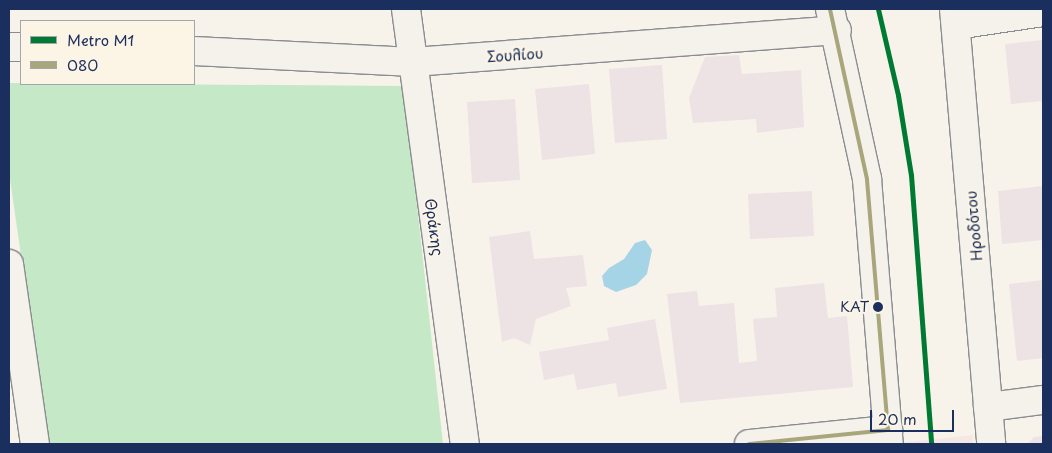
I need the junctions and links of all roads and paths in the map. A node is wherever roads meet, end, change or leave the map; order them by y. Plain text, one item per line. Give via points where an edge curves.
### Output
1 (406, 9) edge
2 (1043, 12) edge
3 (955, 17) edge
4 (834, 19) edge
5 (195, 51) edge
6 (413, 62) junction
7 (9, 264) edge
8 (1043, 400) edge
9 (988, 407) junction
10 (888, 437) edge
11 (35, 444) edge
12 (465, 444) edge
13 (749, 444) edge
14 (991, 444) edge

1 - 6 street, Θράκης
2 - 3 street
3 - 9 street, Ηροδότου
4 - 6 street, Σουλίου
4 - 10 street via 867,179
5 - 6 street, Σουλίου
6 - 12 street, Θράκης
7 - 11 street
8 - 9 street
9 - 14 street, Ηροδότου
10 - 13 street

